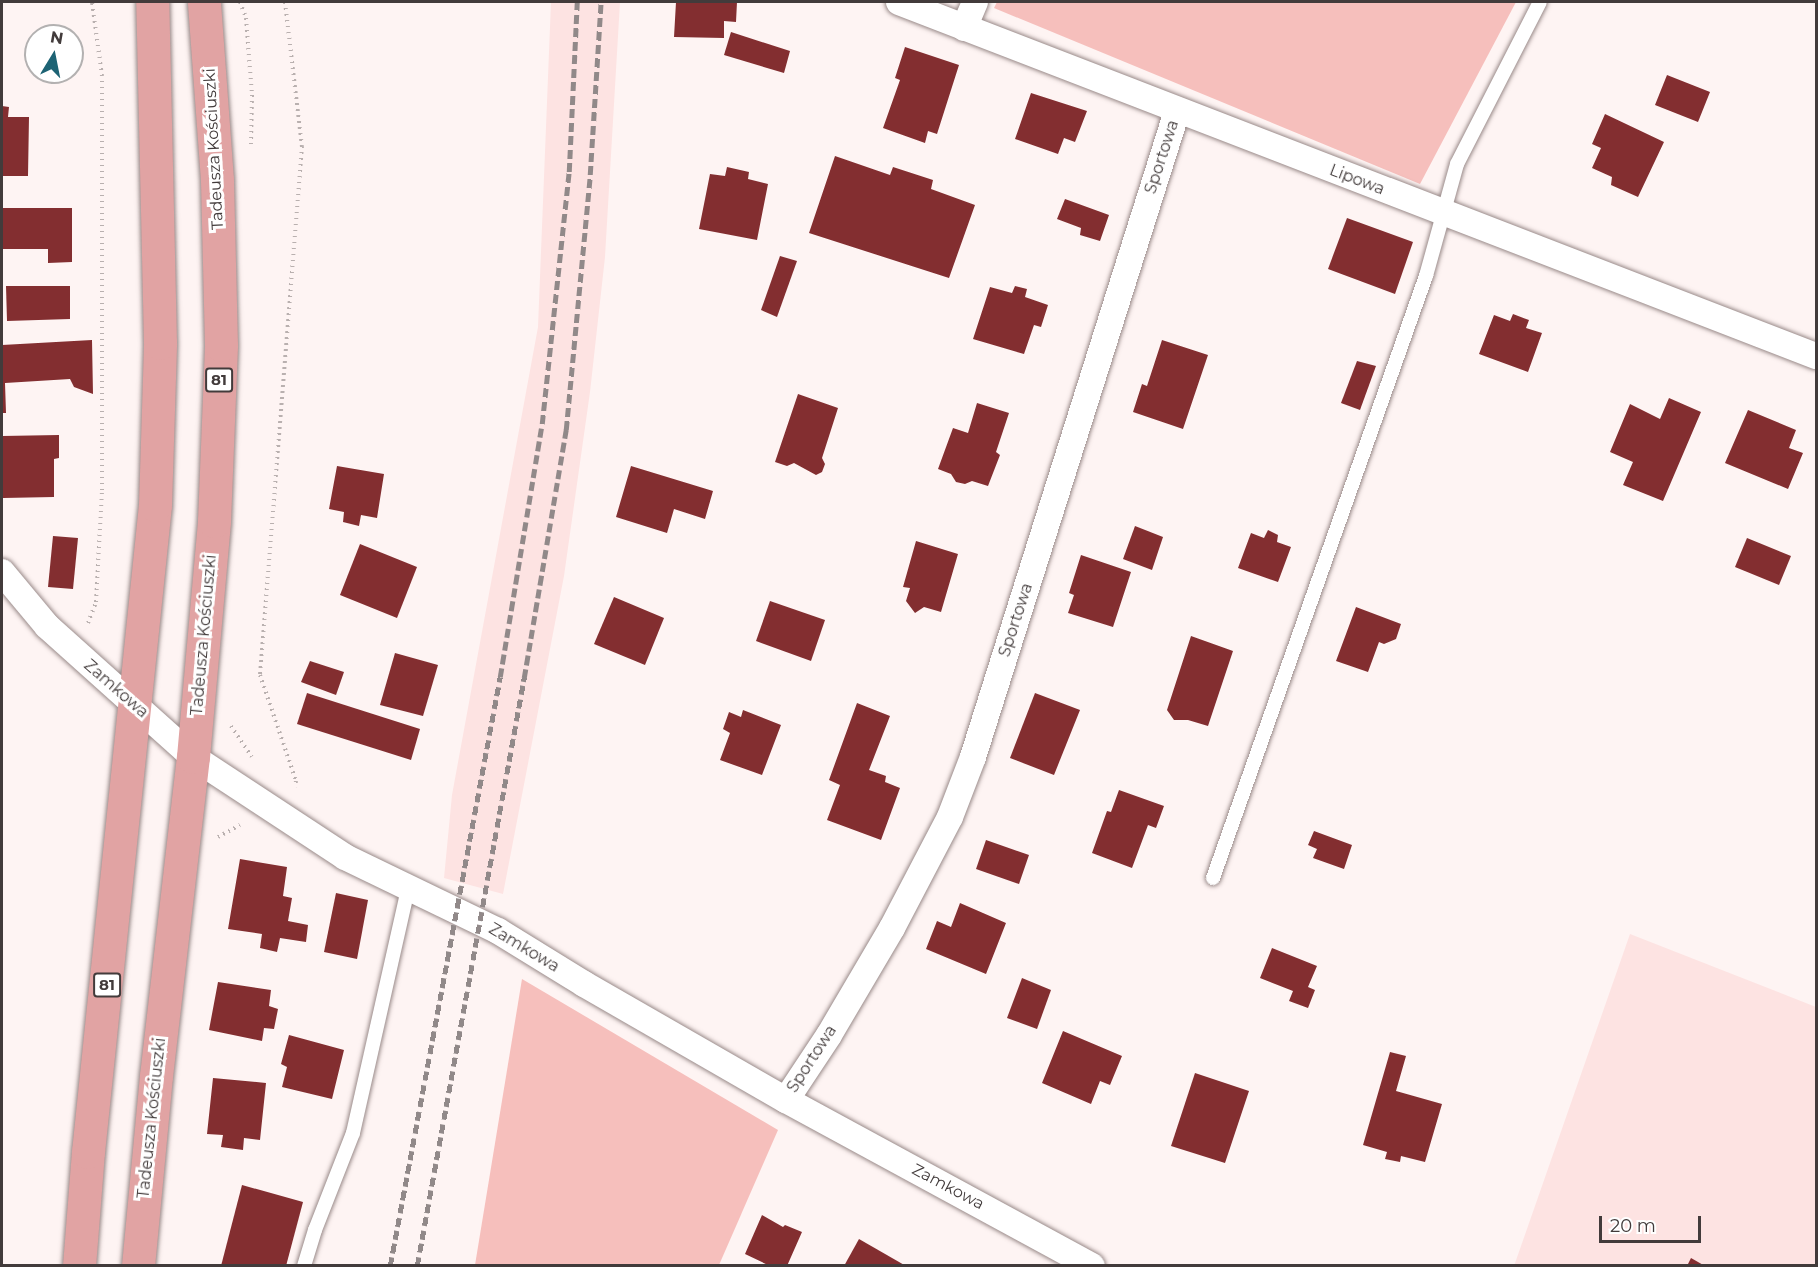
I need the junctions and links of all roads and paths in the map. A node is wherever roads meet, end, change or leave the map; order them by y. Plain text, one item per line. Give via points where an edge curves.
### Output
1 (92, 2) edge
2 (152, 2) edge
3 (204, 2) edge
4 (285, 2) edge
5 (899, 2) edge
6 (975, 2) edge
7 (1540, 2) edge
8 (964, 27) junction
9 (1177, 111) junction
10 (1443, 212) junction
11 (1816, 356) edge
12 (2, 572) edge
13 (77, 655) junction
14 (135, 704) junction
15 (193, 757) junction
16 (290, 822) junction
17 (1213, 879) dead end
18 (408, 888) junction
19 (786, 1100) junction
20 (79, 1266) edge
21 (138, 1266) edge
22 (304, 1266) edge
23 (1092, 1266) edge

1 - 13 path via 102,76 102,490 96,602
2 - 14 main road, 81 via 160,343 155,505
3 - 15 main road, Tadeusza Kościuszki / 81 via 217,180 220,345 214,521
4 - 16 path via 302,146 260,675 296,782
5 - 8 street, Lipowa
6 - 8 street
7 - 10 lane via 1457,164
8 - 9 street, Lipowa
9 - 10 street, Lipowa
9 - 19 street, Sportowa via 950,817 892,928
10 - 11 street, Lipowa
10 - 17 lane via 1426,276
12 - 13 street, Zamkowa
13 - 14 street, Zamkowa
14 - 15 street, Zamkowa
14 - 20 main road, 81
15 - 16 street, Zamkowa
15 - 21 main road, Tadeusza Kościuszki / 81
16 - 18 street, Zamkowa via 345,857
18 - 19 street, Zamkowa via 498,931
18 - 22 lane via 353,1133
19 - 23 street, Zamkowa

